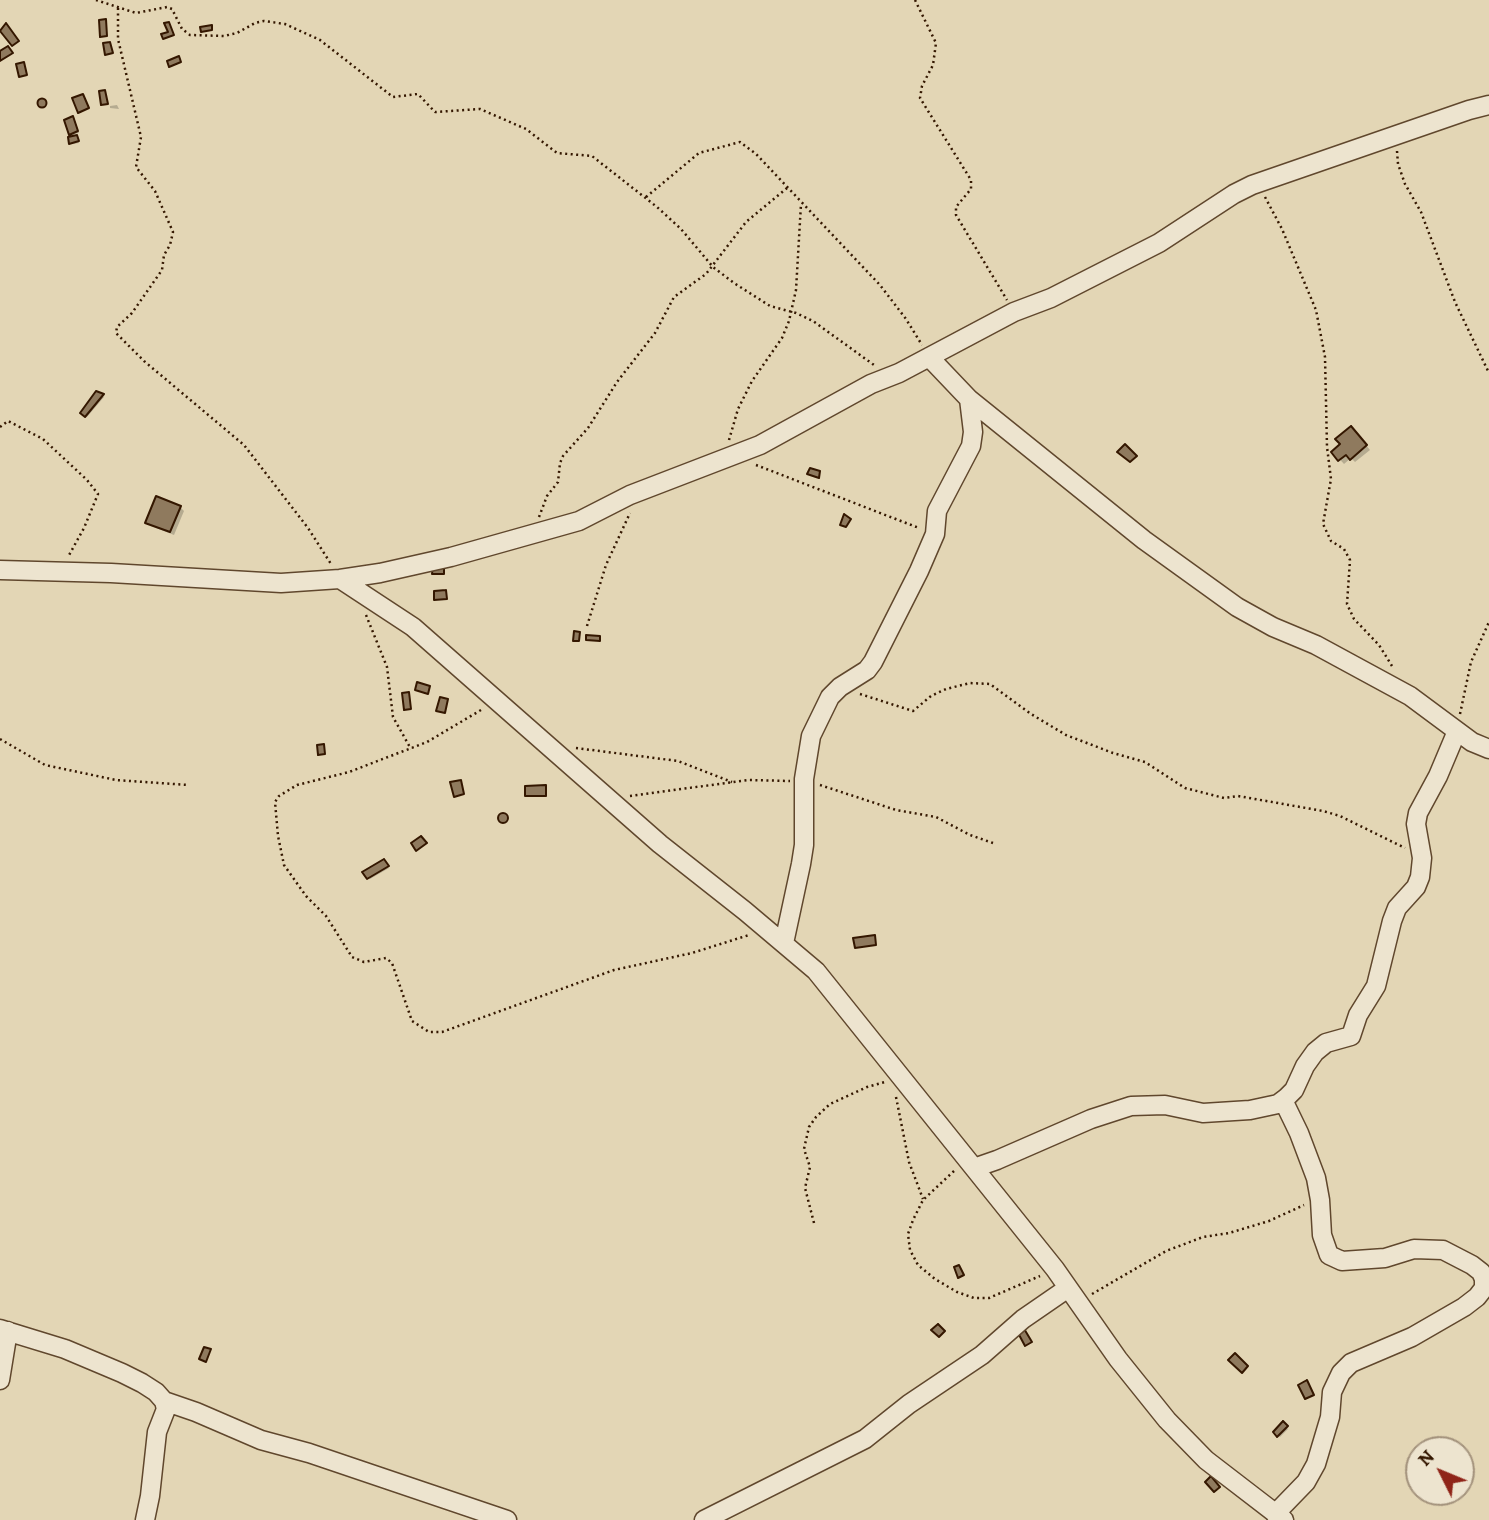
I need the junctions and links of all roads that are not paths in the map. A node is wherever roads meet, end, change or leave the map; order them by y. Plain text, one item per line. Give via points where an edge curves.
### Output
1 (1489, 105) edge
2 (929, 357) junction
3 (969, 399) junction
4 (0, 570) edge
5 (340, 579) junction
6 (1457, 731) junction
7 (1489, 749) edge
8 (784, 943) junction
9 (1283, 1100) junction
10 (971, 1164) junction
11 (1073, 1295) junction
12 (4, 1330) edge
13 (0, 1380) edge
14 (164, 1401) junction
15 (1280, 1517) edge
16 (145, 1520) edge
17 (507, 1520) edge
18 (704, 1520) edge

1 - 2 street via 1234,194 1159,243
2 - 3 street
2 - 5 street via 760,444 630,495 579,521 451,557
3 - 6 street via 1144,540 1237,607 1410,696
3 - 8 street via 971,446 937,511 935,534 919,571 873,662 830,697 811,736 804,780 804,845
4 - 5 street via 281,583
5 - 8 street via 413,627 660,844
6 - 7 street
6 - 9 street via 1418,813 1420,877 1397,908 1376,986 1357,1015 1351,1036 1315,1052 1294,1090
8 - 10 street via 816,971
9 - 10 street via 1250,1110 1203,1113 1165,1105 1131,1106 997,1160
9 - 15 street via 1308,1154 1320,1200 1324,1245 1333,1258 1376,1259 1414,1249 1443,1250 1460,1257 1484,1279 1477,1297 1446,1318 1351,1363 1341,1373 1332,1392 1316,1464
10 - 11 street
11 - 15 street via 1167,1420 1206,1460
11 - 18 street via 1023,1319 865,1439
12 - 13 street
12 - 14 street via 122,1373
14 - 16 street
14 - 17 street via 261,1440

